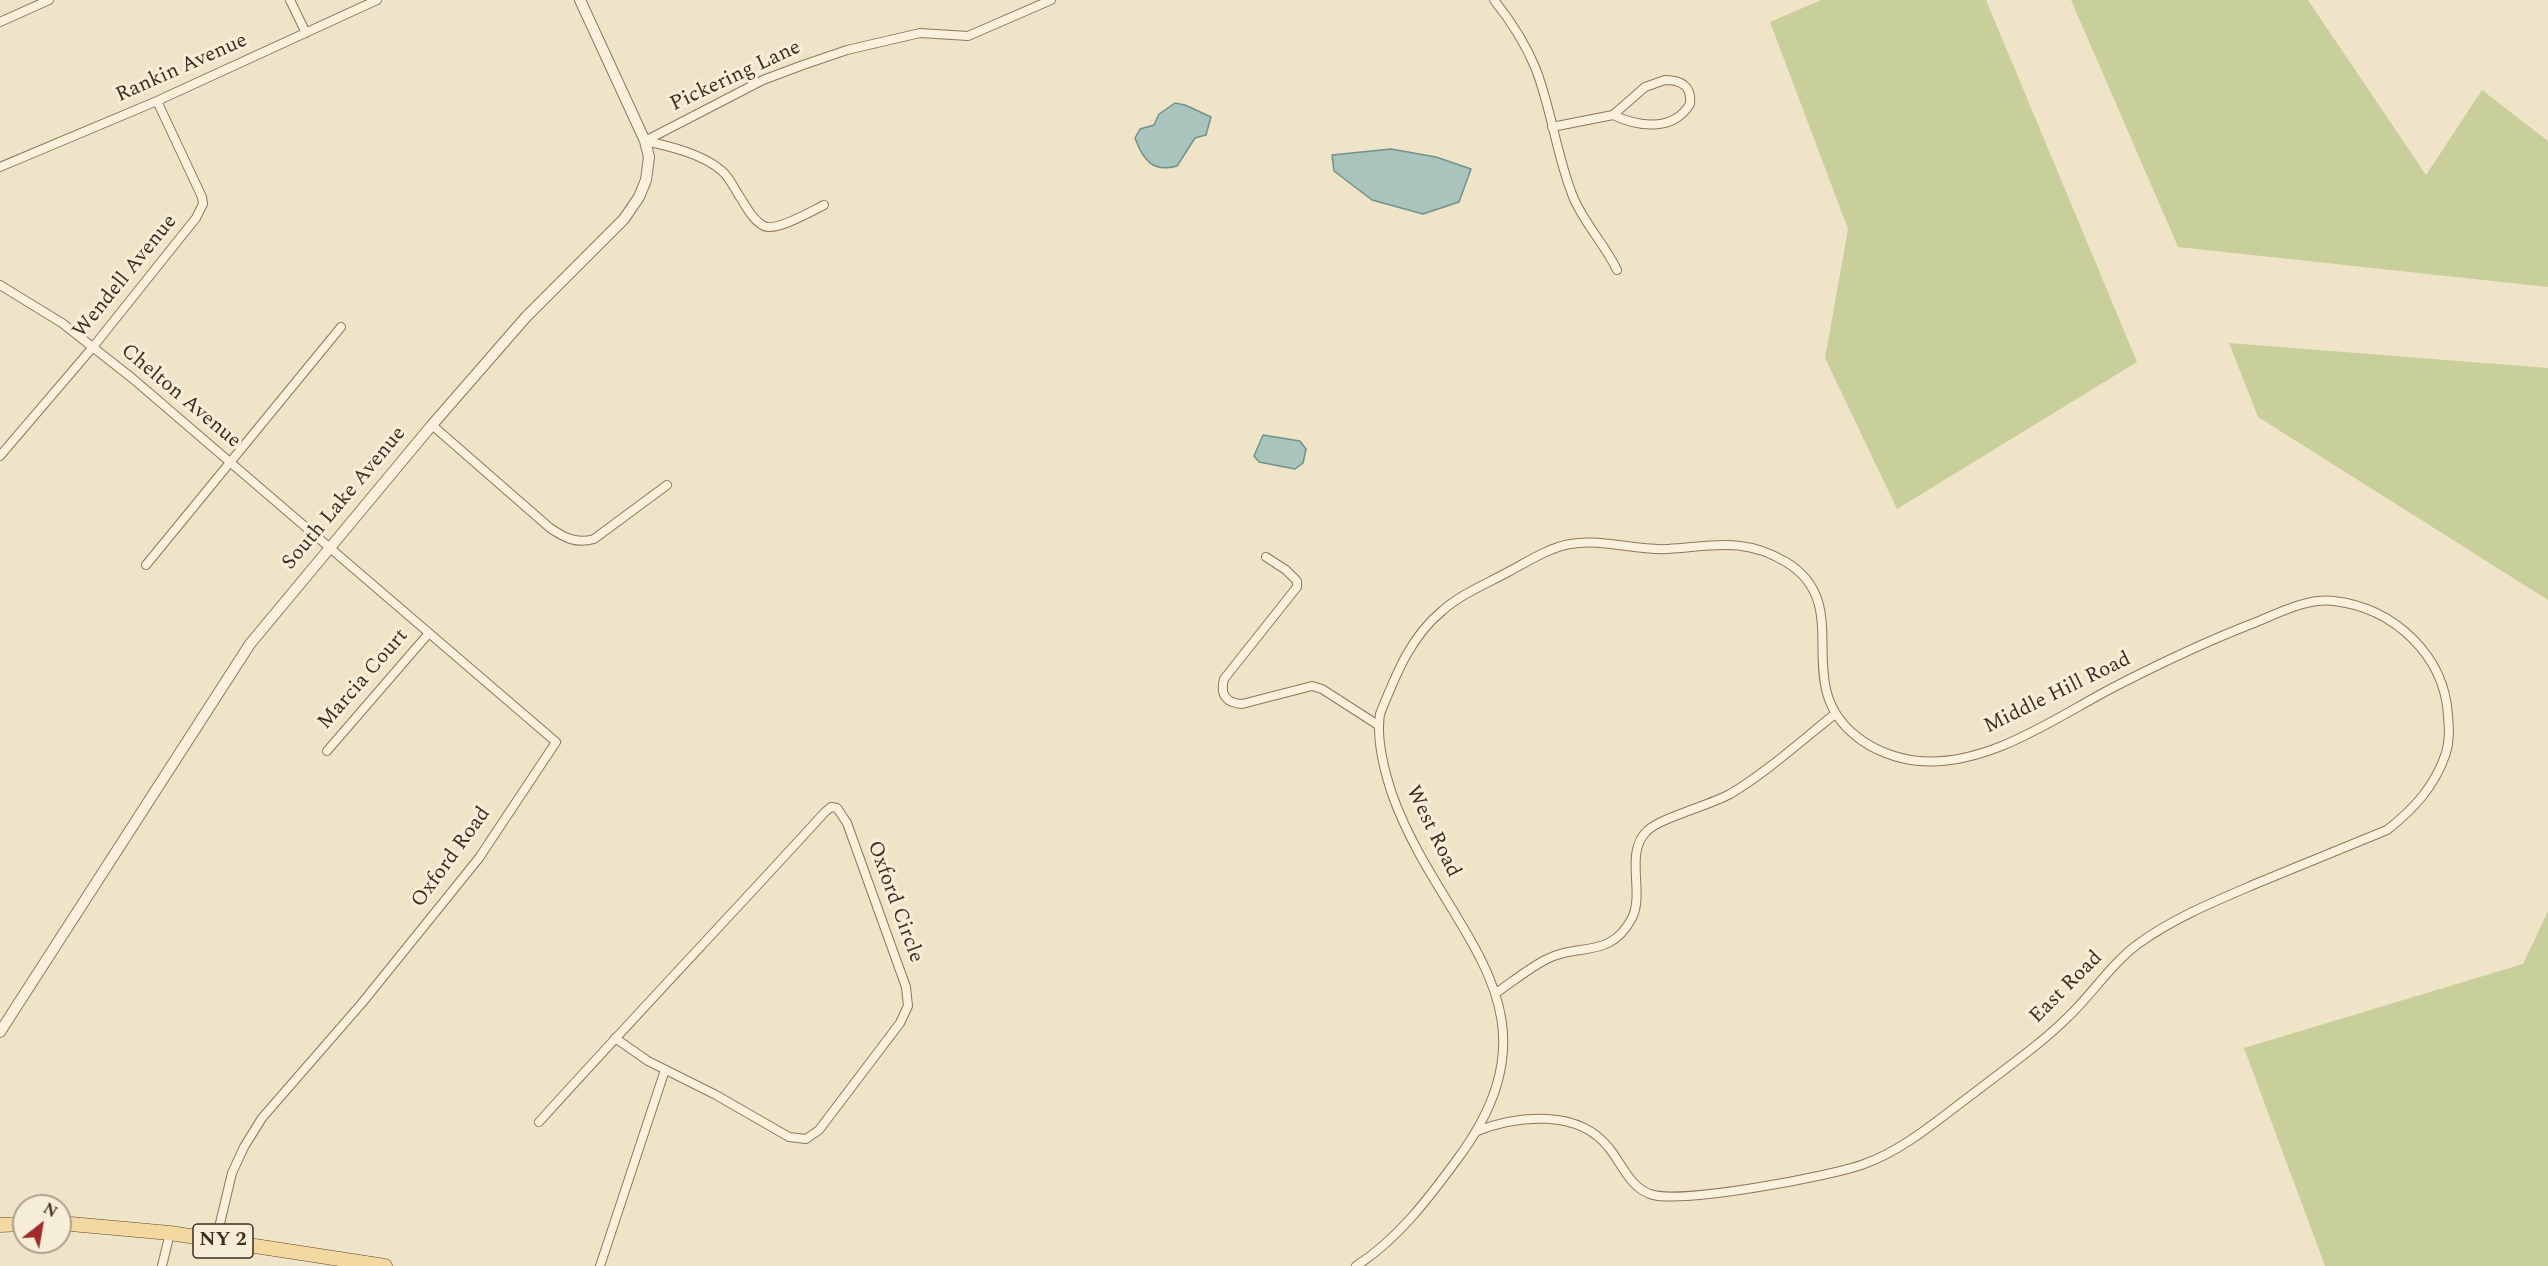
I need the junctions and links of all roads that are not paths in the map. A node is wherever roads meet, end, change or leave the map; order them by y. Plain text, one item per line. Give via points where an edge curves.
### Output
1 (49, 0) edge
2 (290, 0) edge
3 (377, 0) edge
4 (580, 0) edge
5 (1051, 0) edge
6 (1494, 0) edge
7 (0, 22) edge
8 (306, 33) junction
9 (157, 101) junction
10 (1613, 115) junction
11 (1552, 127) junction
12 (645, 141) junction
13 (0, 167) edge
14 (824, 205) dead end
15 (1617, 270) dead end
16 (0, 285) edge
17 (341, 327) dead end
18 (93, 347) junction
19 (432, 424) junction
20 (0, 456) edge
21 (228, 461) junction
22 (667, 485) dead end
23 (329, 548) junction
24 (1266, 557) dead end
25 (146, 565) dead end
26 (2308, 604) joint
27 (429, 633) junction
28 (1835, 714) junction
29 (1378, 725) junction
30 (327, 751) dead end
31 (1496, 993) junction
32 (0, 1032) edge
33 (615, 1038) junction
34 (665, 1070) junction
35 (539, 1122) dead end
36 (1477, 1131) junction
37 (72, 1224) edge
38 (170, 1233) junction
39 (216, 1240) junction
40 (353, 1264) edge
41 (162, 1266) edge
42 (385, 1266) edge
43 (600, 1266) edge
44 (1356, 1266) edge

1 - 7 street
2 - 8 street
3 - 8 street, Rankin Avenue
4 - 12 street, South Lake Avenue
5 - 12 street, Pickering Lane via 968,36 920,33 802,65 764,80
6 - 11 street via 1518,33 1535,67
8 - 9 street, Rankin Avenue
9 - 13 street, Rankin Avenue
9 - 18 street, Wendell Avenue via 203,204
10 - 10 street via 1645,87 1665,80 1680,81 1690,94 1686,110 1666,123 1636,123
10 - 11 street
11 - 15 street via 1575,202
12 - 14 street via 718,168 754,218 770,228
12 - 19 street, South Lake Avenue via 649,157 646,180 624,219 526,317
16 - 18 street, Chelton Avenue
17 - 21 street
18 - 20 street, Wendell Avenue
18 - 21 street, Chelton Avenue
19 - 22 street via 550,528 581,543 594,539
19 - 23 street, South Lake Avenue
21 - 23 street, Chelton Avenue
21 - 25 street
23 - 27 street, Oxford Road
23 - 32 street, South Lake Avenue via 250,644
24 - 29 street via 1286,570 1297,581 1297,587 1224,679 1221,688 1225,699 1242,704 1312,686
26 - 28 street, Middle Hill Road via 2203,643 2004,744 1962,758 1948,761 1898,757 1859,739
26 - 36 street, East Road via 2340,602 2381,616 2418,642 2433,662 2441,679 2450,729 2446,753 2424,795 2387,830 2213,902 2134,946 2067,1018 2022,1057 1888,1153 1833,1173 1754,1187 1658,1196 1636,1186 1603,1141 1572,1122 1516,1121
27 - 30 street, Marcia Court
27 - 39 street, Oxford Road via 551,736 555,747 471,867 362,1004 262,1118 232,1173
28 - 29 street, West Road via 1822,671 1822,610 1806,580 1788,563 1748,545 1660,549 1590,543 1549,550 1442,610 1409,650
28 - 31 street via 1730,794 1701,809 1655,824 1645,833 1636,863 1636,908 1616,939 1607,945 1558,954
29 - 31 street, West Road via 1389,784 1400,815 1412,842 1483,958
31 - 36 street, West Road via 1502,1017 1503,1066 1494,1097
33 - 34 street, Oxford Circle
33 - 34 street, Oxford Circle via 825,812 837,808 851,834 906,987 908,1006 900,1023 819,1130 806,1139 789,1137
33 - 35 street, Oxford Circle
34 - 43 street
36 - 44 street, West Road via 1401,1229
37 - 38 main road, NY 2
38 - 39 main road, NY 2
38 - 41 street
39 - 40 main road, NY 2
40 - 42 main road, NY 2

